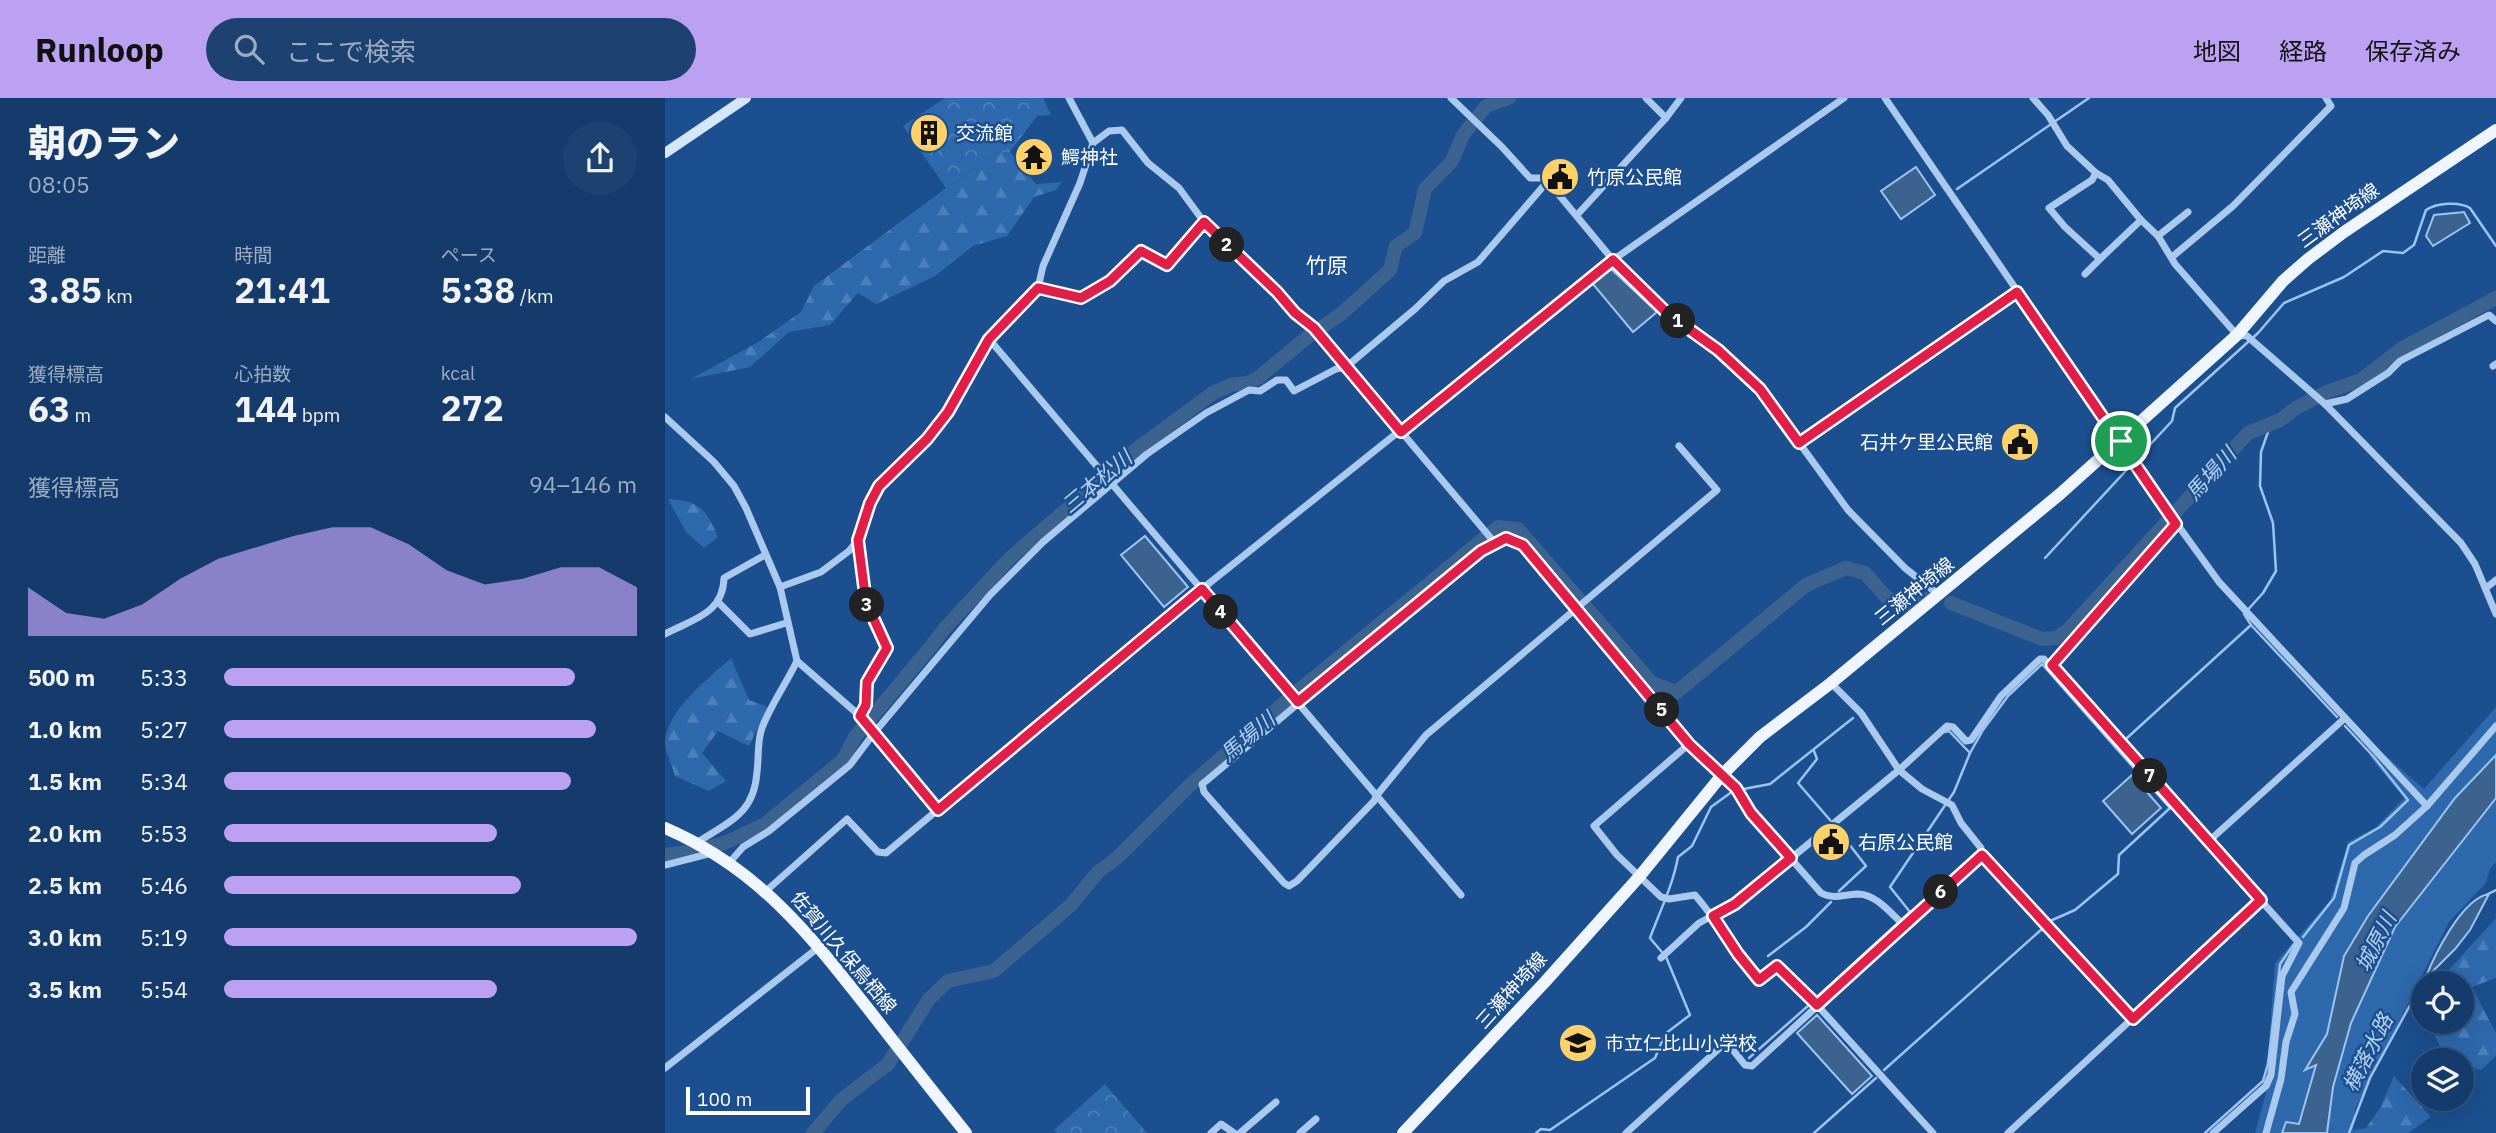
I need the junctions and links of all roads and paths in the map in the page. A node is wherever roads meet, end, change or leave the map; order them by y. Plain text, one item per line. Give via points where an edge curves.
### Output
1 (745, 98) edge
2 (1069, 98) edge
3 (1451, 98) edge
4 (1646, 98) edge
5 (1681, 98) edge
6 (1844, 98) edge
7 (1885, 98) edge
8 (2033, 98) edge
9 (2326, 98) edge
10 (1666, 118) junction
11 (2496, 130) edge
12 (1093, 143) junction
13 (665, 153) edge
14 (2096, 173) junction
15 (1547, 183) junction
16 (2188, 212) dead end
17 (1577, 215) junction
18 (2141, 220) junction
19 (1204, 222) junction
20 (2158, 236) junction
21 (2172, 257) junction
22 (2100, 259) junction
23 (1613, 260) junction
24 (2085, 274) dead end
25 (1038, 288) junction
26 (2017, 292) junction
27 (2496, 321) edge
28 (2242, 335) junction
29 (989, 339) junction
30 (1346, 367) junction
31 (2325, 404) junction
32 (665, 417) edge
33 (1401, 432) junction
34 (2121, 441) junction
35 (1799, 443) junction
36 (1679, 446) dead end
37 (1111, 483) junction
38 (2176, 524) junction
39 (858, 540) junction
40 (1495, 543) junction
41 (765, 555) junction
42 (2496, 580) edge
43 (780, 587) junction
44 (2486, 588) junction
45 (1202, 589) junction
46 (1940, 595) junction
47 (719, 603) junction
48 (1576, 609) junction
49 (2496, 614) edge
50 (786, 623) junction
51 (665, 634) edge
52 (797, 661) junction
53 (2052, 665) junction
54 (1831, 683) junction
55 (1298, 702) junction
56 (860, 716) junction
57 (2345, 718) junction
58 (2496, 726) edge
59 (874, 733) junction
60 (1689, 744) junction
61 (1899, 770) junction
62 (1722, 775) junction
63 (1377, 794) junction
64 (2427, 806) junction
65 (938, 810) junction
66 (665, 828) edge
67 (2209, 841) junction
68 (698, 842) junction
69 (715, 852) junction
70 (1982, 855) junction
71 (1791, 858) junction
72 (730, 862) junction
73 (665, 865) edge
74 (1639, 877) junction
75 (766, 891) junction
76 (1461, 895) dead end
77 (2261, 900) junction
78 (1713, 916) junction
79 (1904, 925) junction
80 (820, 947) junction
81 (1661, 958) dead end
82 (2291, 992) junction
83 (2281, 995) junction
84 (1817, 1005) junction
85 (2133, 1019) junction
86 (665, 1069) edge
87 (1276, 1102) dead end
88 (1316, 1119) dead end
89 (966, 1133) edge
90 (1211, 1133) edge
91 (1234, 1133) edge
92 (1240, 1133) edge
93 (1300, 1133) edge
94 (1403, 1133) edge
95 (1626, 1133) edge
96 (1933, 1133) edge
97 (2008, 1133) edge
98 (2213, 1133) edge
99 (2266, 1133) edge

1 - 13 street
2 - 12 street
3 - 15 street via 1530,178 1545,178
4 - 10 street
5 - 10 street
6 - 23 street
7 - 26 street
8 - 14 street via 2067,146
9 - 21 street via 2331,106 2233,206
10 - 17 street
11 - 28 main road, 三瀬神埼線 via 2308,259 2283,281
12 - 19 street via 1109,131 1122,130 1148,163 1179,188
12 - 25 street via 1042,266
14 - 18 street via 2108,180
14 - 22 street via 2049,208
15 - 17 street
15 - 30 street via 1478,262 1444,281
16 - 20 street
17 - 23 street
18 - 20 street
18 - 22 street
19 - 25 street via 1167,265 1141,251 1110,281 1081,298
19 - 30 street via 1314,328
20 - 21 street
21 - 28 street
22 - 24 street
23 - 33 street
23 - 35 street via 1668,314 1718,350 1760,389
25 - 29 street
26 - 34 street
26 - 35 street
27 - 31 street via 2489,315 2400,361 2347,399
28 - 31 street
28 - 34 main road, 三瀬神埼線
29 - 37 street
29 - 39 street via 948,412 879,486
30 - 33 street
30 - 37 street via 1294,391 1286,380 1277,380 1260,391 1233,397
31 - 44 street via 2461,543
32 - 41 street via 734,486
33 - 40 street
33 - 45 street
34 - 38 street
34 - 46 main road, 三瀬神埼線
35 - 46 street via 1869,533
36 - 48 street via 1717,490
37 - 45 street
37 - 59 street via 989,595
38 - 53 street
38 - 57 street via 2219,582
39 - 43 street via 821,572
39 - 56 street via 866,602 887,648 867,682 866,705
40 - 48 street via 1506,538 1523,545
40 - 55 street
41 - 43 street
41 - 47 street via 725,578
42 - 44 street
43 - 50 street
44 - 49 street
45 - 55 street
45 - 65 street
46 - 54 main road, 三瀬神埼線
47 - 50 street via 750,634
47 - 51 street
48 - 60 street
48 - 63 street via 1426,735
50 - 52 street
52 - 56 street
52 - 68 street via 761,732 751,802
53 - 61 street via 2041,660 2001,696 1971,740 1947,726
53 - 67 street
54 - 61 street via 1861,713
54 - 62 main road, 三瀬神埼線 via 1760,737
55 - 63 street
55 - 63 street via 1202,784 1204,792 1289,886
56 - 59 street
57 - 64 street
57 - 67 street
58 - 64 street
59 - 65 street
59 - 72 street via 850,765
60 - 62 street
60 - 74 street via 1594,826
61 - 70 street via 1921,789 1947,801 1978,842
61 - 71 street
62 - 71 street
62 - 74 main road, 三瀬神埼線
63 - 76 street
64 - 82 street via 2355,863 2344,908
65 - 75 street via 882,854 851,820 844,820
66 - 68 main road, 佐賀川久保鳥栖線
67 - 77 street
68 - 69 main road, 佐賀川久保鳥栖線
69 - 72 main road, 佐賀川久保鳥栖線
69 - 73 street
70 - 79 street
70 - 85 street
71 - 78 street
71 - 79 street via 1829,898 1860,894 1874,899
72 - 75 main road, 佐賀川久保鳥栖線
74 - 78 street via 1661,897 1695,895
74 - 94 main road, 三瀬神埼線
75 - 80 main road, 佐賀川久保鳥栖線
77 - 83 street via 2299,943 2282,976
77 - 85 street
78 - 81 street
78 - 84 street via 1759,980 1777,966
79 - 84 street
80 - 86 street
80 - 89 main road, 佐賀川久保鳥栖線
82 - 83 street
82 - 99 street via 2295,1014
83 - 98 street via 2266,1086
84 - 95 street via 1752,1066 1745,1065 1729,1045 1723,1045
84 - 96 street
85 - 97 street
87 - 92 street
88 - 93 street
90 - 91 street via 1221,1124

